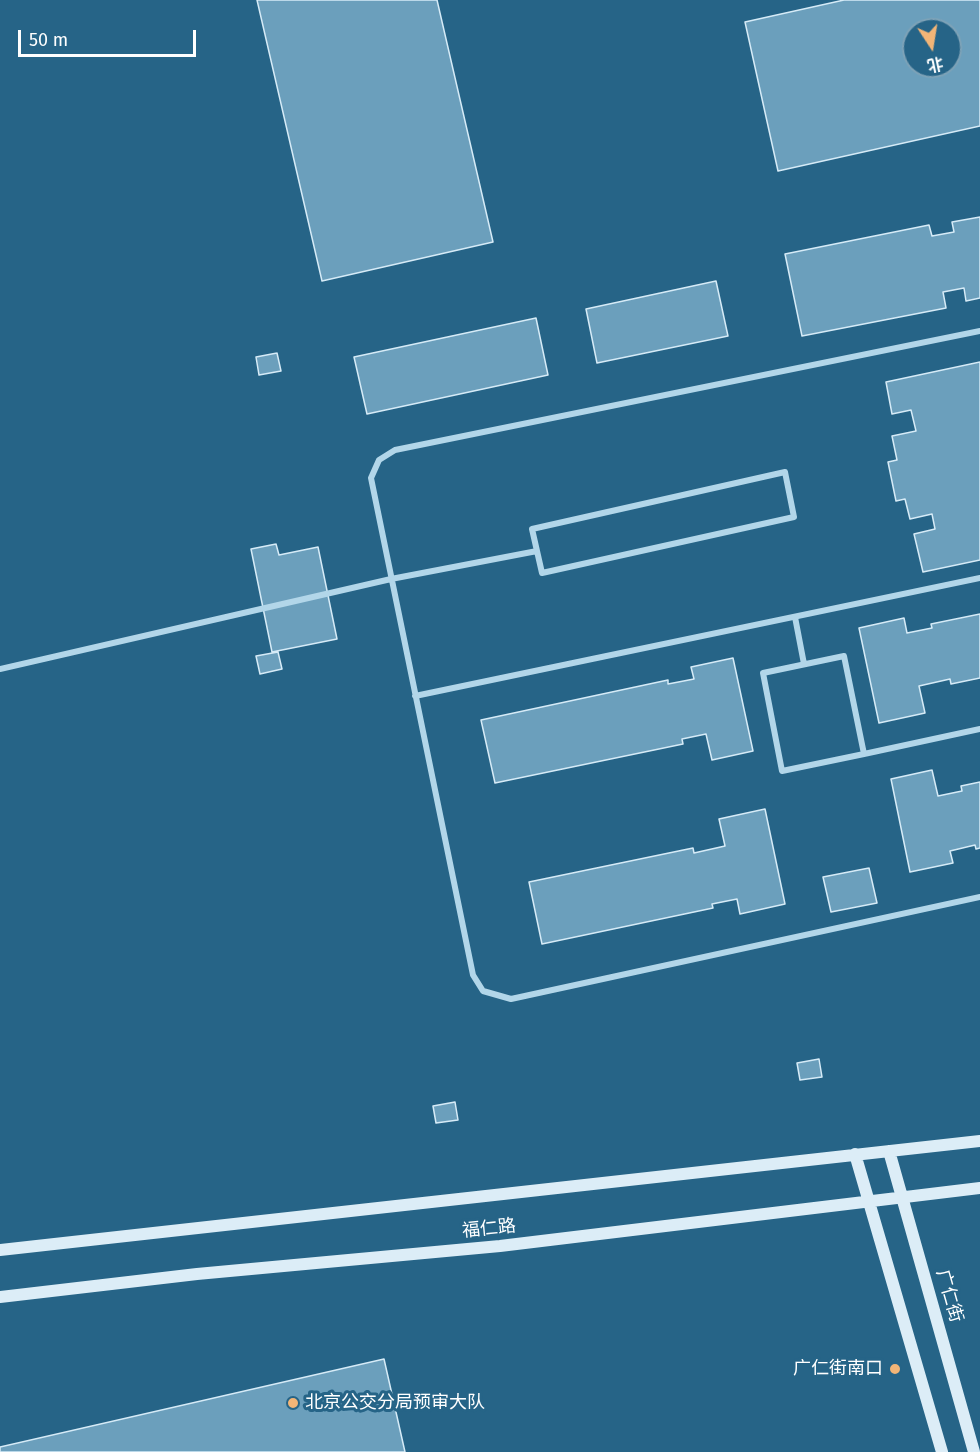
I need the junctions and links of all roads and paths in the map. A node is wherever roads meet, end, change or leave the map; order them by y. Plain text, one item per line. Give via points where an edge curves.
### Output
1 (980, 332) edge
2 (537, 552) junction
3 (980, 578) edge
4 (390, 579) junction
5 (795, 617) junction
6 (804, 664) junction
7 (0, 669) edge
8 (415, 696) junction
9 (980, 729) edge
10 (864, 754) junction
11 (980, 897) edge
12 (980, 1141) edge
13 (889, 1151) junction
14 (855, 1154) junction
15 (980, 1188) edge
16 (902, 1197) junction
17 (868, 1201) junction
18 (0, 1250) edge
19 (0, 1298) edge
20 (942, 1452) edge
21 (974, 1452) edge

1 - 4 street via 395,450 379,460 371,477
2 - 2 street via 542,573 794,518 784,472 532,529
2 - 4 street
3 - 5 street
4 - 7 street
4 - 8 street
5 - 6 street
5 - 8 street
6 - 10 street via 844,656
6 - 10 street via 763,673 782,771
8 - 11 street via 472,975 483,991 497,997 511,999
9 - 10 street
12 - 13 main road, 福仁路
13 - 14 main road, 福仁路
13 - 16 main road, 广仁街
14 - 17 main road
14 - 18 main road, 福仁路
15 - 16 main road, 福仁路
16 - 17 main road, 福仁路
16 - 21 main road, 广仁街
17 - 19 main road, 福仁路 via 500,1246 197,1274
17 - 20 main road

